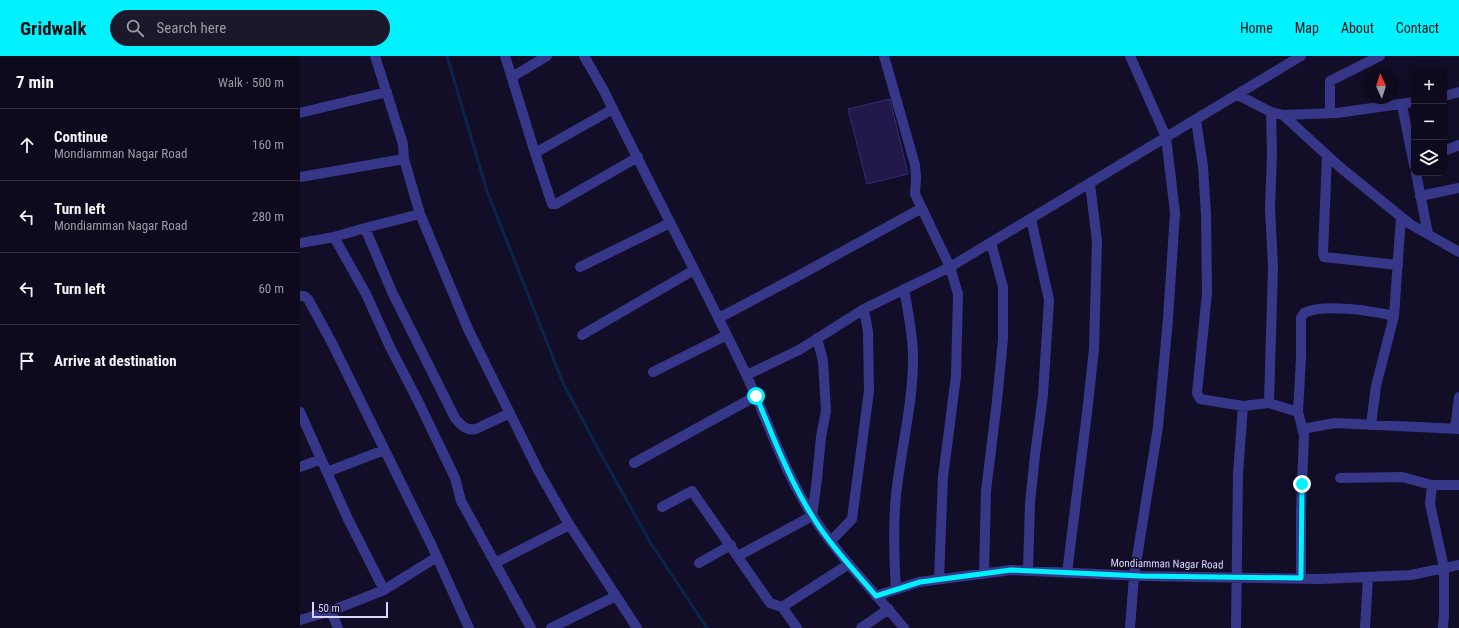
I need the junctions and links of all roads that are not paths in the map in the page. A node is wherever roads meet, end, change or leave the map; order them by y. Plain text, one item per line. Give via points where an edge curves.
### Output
1 (375, 56) edge
2 (505, 56) edge
3 (547, 56) edge
4 (584, 56) edge
5 (884, 56) edge
6 (1130, 56) edge
7 (1301, 56) edge
8 (1380, 56) edge
9 (512, 77) junction
10 (387, 92) junction
11 (1459, 92) edge
12 (1238, 94) junction
13 (1447, 95) edge
14 (1411, 103) edge
15 (1402, 105) junction
16 (613, 109) junction
17 (1271, 112) junction
18 (300, 113) edge
19 (1330, 113) junction
20 (1283, 115) junction
21 (1196, 120) junction
22 (1166, 137) junction
23 (1459, 145) edge
24 (1411, 148) edge
25 (1447, 149) edge
26 (535, 153) junction
27 (1327, 156) junction
28 (638, 157) junction
29 (404, 159) junction
30 (1417, 176) edge
31 (300, 177) edge
32 (1090, 184) junction
33 (1459, 188) edge
34 (1420, 196) junction
35 (922, 208) junction
36 (420, 214) junction
37 (1401, 217) junction
38 (1031, 219) junction
39 (670, 223) junction
40 (365, 228) junction
41 (1428, 234) junction
42 (334, 237) junction
43 (300, 243) edge
44 (991, 243) junction
45 (1459, 252) edge
46 (1398, 265) junction
47 (580, 267) dead end
48 (950, 267) junction
49 (694, 270) junction
50 (904, 290) junction
51 (300, 296) edge
52 (864, 309) junction
53 (1394, 316) junction
54 (719, 318) junction
55 (582, 335) dead end
56 (727, 336) junction
57 (817, 338) junction
58 (653, 372) dead end
59 (746, 375) junction
60 (756, 396) junction
61 (1459, 397) edge
62 (1268, 403) junction
63 (1243, 406) junction
64 (300, 412) edge
65 (1298, 412) junction
66 (510, 413) junction
67 (1371, 425) junction
68 (1302, 429) junction
69 (1457, 429) edge
70 (384, 450) junction
71 (321, 458) junction
72 (634, 463) dead end
73 (300, 467) edge
74 (327, 472) junction
75 (1340, 478) dead end
76 (1432, 484) junction
77 (1459, 485) edge
78 (662, 507) dead end
79 (812, 516) junction
80 (569, 524) junction
81 (831, 540) junction
82 (730, 545) junction
83 (738, 556) junction
84 (437, 557) junction
85 (495, 563) junction
86 (699, 563) dead end
87 (849, 564) junction
88 (1459, 565) edge
89 (1444, 568) junction
90 (1028, 571) junction
91 (1067, 573) junction
92 (984, 574) junction
93 (1134, 576) junction
94 (1368, 577) junction
95 (1237, 578) junction
96 (1301, 578) junction
97 (939, 579) junction
98 (896, 589) junction
99 (384, 590) junction
100 (616, 596) junction
101 (876, 596) junction
102 (782, 607) junction
103 (889, 610) junction
104 (331, 611) junction
105 (300, 620) edge
106 (338, 628) edge
107 (470, 628) edge
108 (531, 628) edge
109 (551, 628) edge
110 (637, 628) edge
111 (797, 628) edge
112 (861, 628) edge
113 (904, 628) edge
114 (1130, 628) edge
115 (1236, 628) edge
116 (1366, 628) edge
117 (1443, 628) edge

1 - 10 street
2 - 9 street
3 - 9 street
4 - 16 street
5 - 35 street via 914,165 915,194
6 - 22 street
7 - 12 street
8 - 19 street via 1330,81
9 - 26 street
10 - 18 street
10 - 29 street via 403,144
11 - 13 street
12 - 17 street
12 - 21 street
14 - 15 street
15 - 19 street
15 - 24 street
16 - 26 street
16 - 28 street
17 - 20 street
17 - 62 street via 1270,208 1273,267
19 - 20 street
20 - 27 street
21 - 22 street
21 - 63 street via 1203,167 1207,293 1197,392 1200,399 1206,401
22 - 32 street
22 - 93 street via 1175,213 1168,319 1158,427
23 - 25 street
26 - 28 street via 552,204
27 - 37 street
27 - 46 street via 1324,256
28 - 39 street
29 - 31 street
29 - 36 street
30 - 34 street
32 - 38 street
32 - 91 street via 1097,241 1094,349
33 - 34 street
34 - 41 street
35 - 48 street
35 - 54 street
36 - 40 street
36 - 66 street via 468,329
37 - 41 street
37 - 46 street
38 - 44 street
38 - 90 street via 1048,300 1047,354 1030,503
39 - 47 street
39 - 49 street
40 - 42 street
40 - 66 street via 395,299 455,418 463,427 470,430
41 - 45 street
42 - 43 street
42 - 85 street via 366,294 455,478 461,501
44 - 48 street
44 - 92 street via 1003,287 1003,339 986,491
46 - 53 street
48 - 50 street
48 - 97 street via 958,294 956,369 943,477
49 - 54 street
49 - 55 street
50 - 52 street
50 - 98 street via 911,321 913,354 910,397 896,495
51 - 70 street via 308,299
52 - 57 street
52 - 81 street via 868,332 869,391 852,519
53 - 65 street via 1337,309 1304,312
53 - 67 street via 1376,386
54 - 56 street
56 - 58 street
56 - 59 street
57 - 59 street via 799,350
57 - 79 street via 823,361 826,411
59 - 60 street
60 - 72 street
60 - 79 street via 790,477
61 - 69 street
62 - 63 street
62 - 65 street
63 - 95 street via 1238,474
64 - 71 street
65 - 68 street
66 - 80 street via 539,472
67 - 68 street via 1335,424
67 - 69 street
68 - 96 street via 1304,435
70 - 74 street
70 - 84 street
71 - 73 street
71 - 74 street
74 - 99 street
75 - 76 street via 1402,477
76 - 77 street
76 - 89 street via 1430,504
78 - 82 street via 692,491
79 - 81 street
79 - 83 street
80 - 85 street
80 - 100 street
81 - 87 street
82 - 83 street
82 - 86 street
83 - 102 street via 770,603
84 - 99 street
84 - 107 street
85 - 108 street
87 - 101 street
87 - 102 street
88 - 89 street, Mondiamman Nagar Road
89 - 94 street, Mondiamman Nagar Road via 1411,575
89 - 117 street
90 - 91 street, Mondiamman Nagar Road
90 - 92 street, Mondiamman Nagar Road via 1011,570
91 - 93 street, Mondiamman Nagar Road
92 - 97 street, Mondiamman Nagar Road
93 - 95 street, Mondiamman Nagar Road
93 - 114 street
94 - 96 street, Mondiamman Nagar Road
94 - 116 street
95 - 96 street, Mondiamman Nagar Road
95 - 115 street
97 - 98 street, Mondiamman Nagar Road
98 - 101 street, Mondiamman Nagar Road
99 - 104 street
100 - 109 street
100 - 110 street
101 - 103 street
102 - 111 street
103 - 112 street
103 - 113 street
104 - 105 street
104 - 106 street

